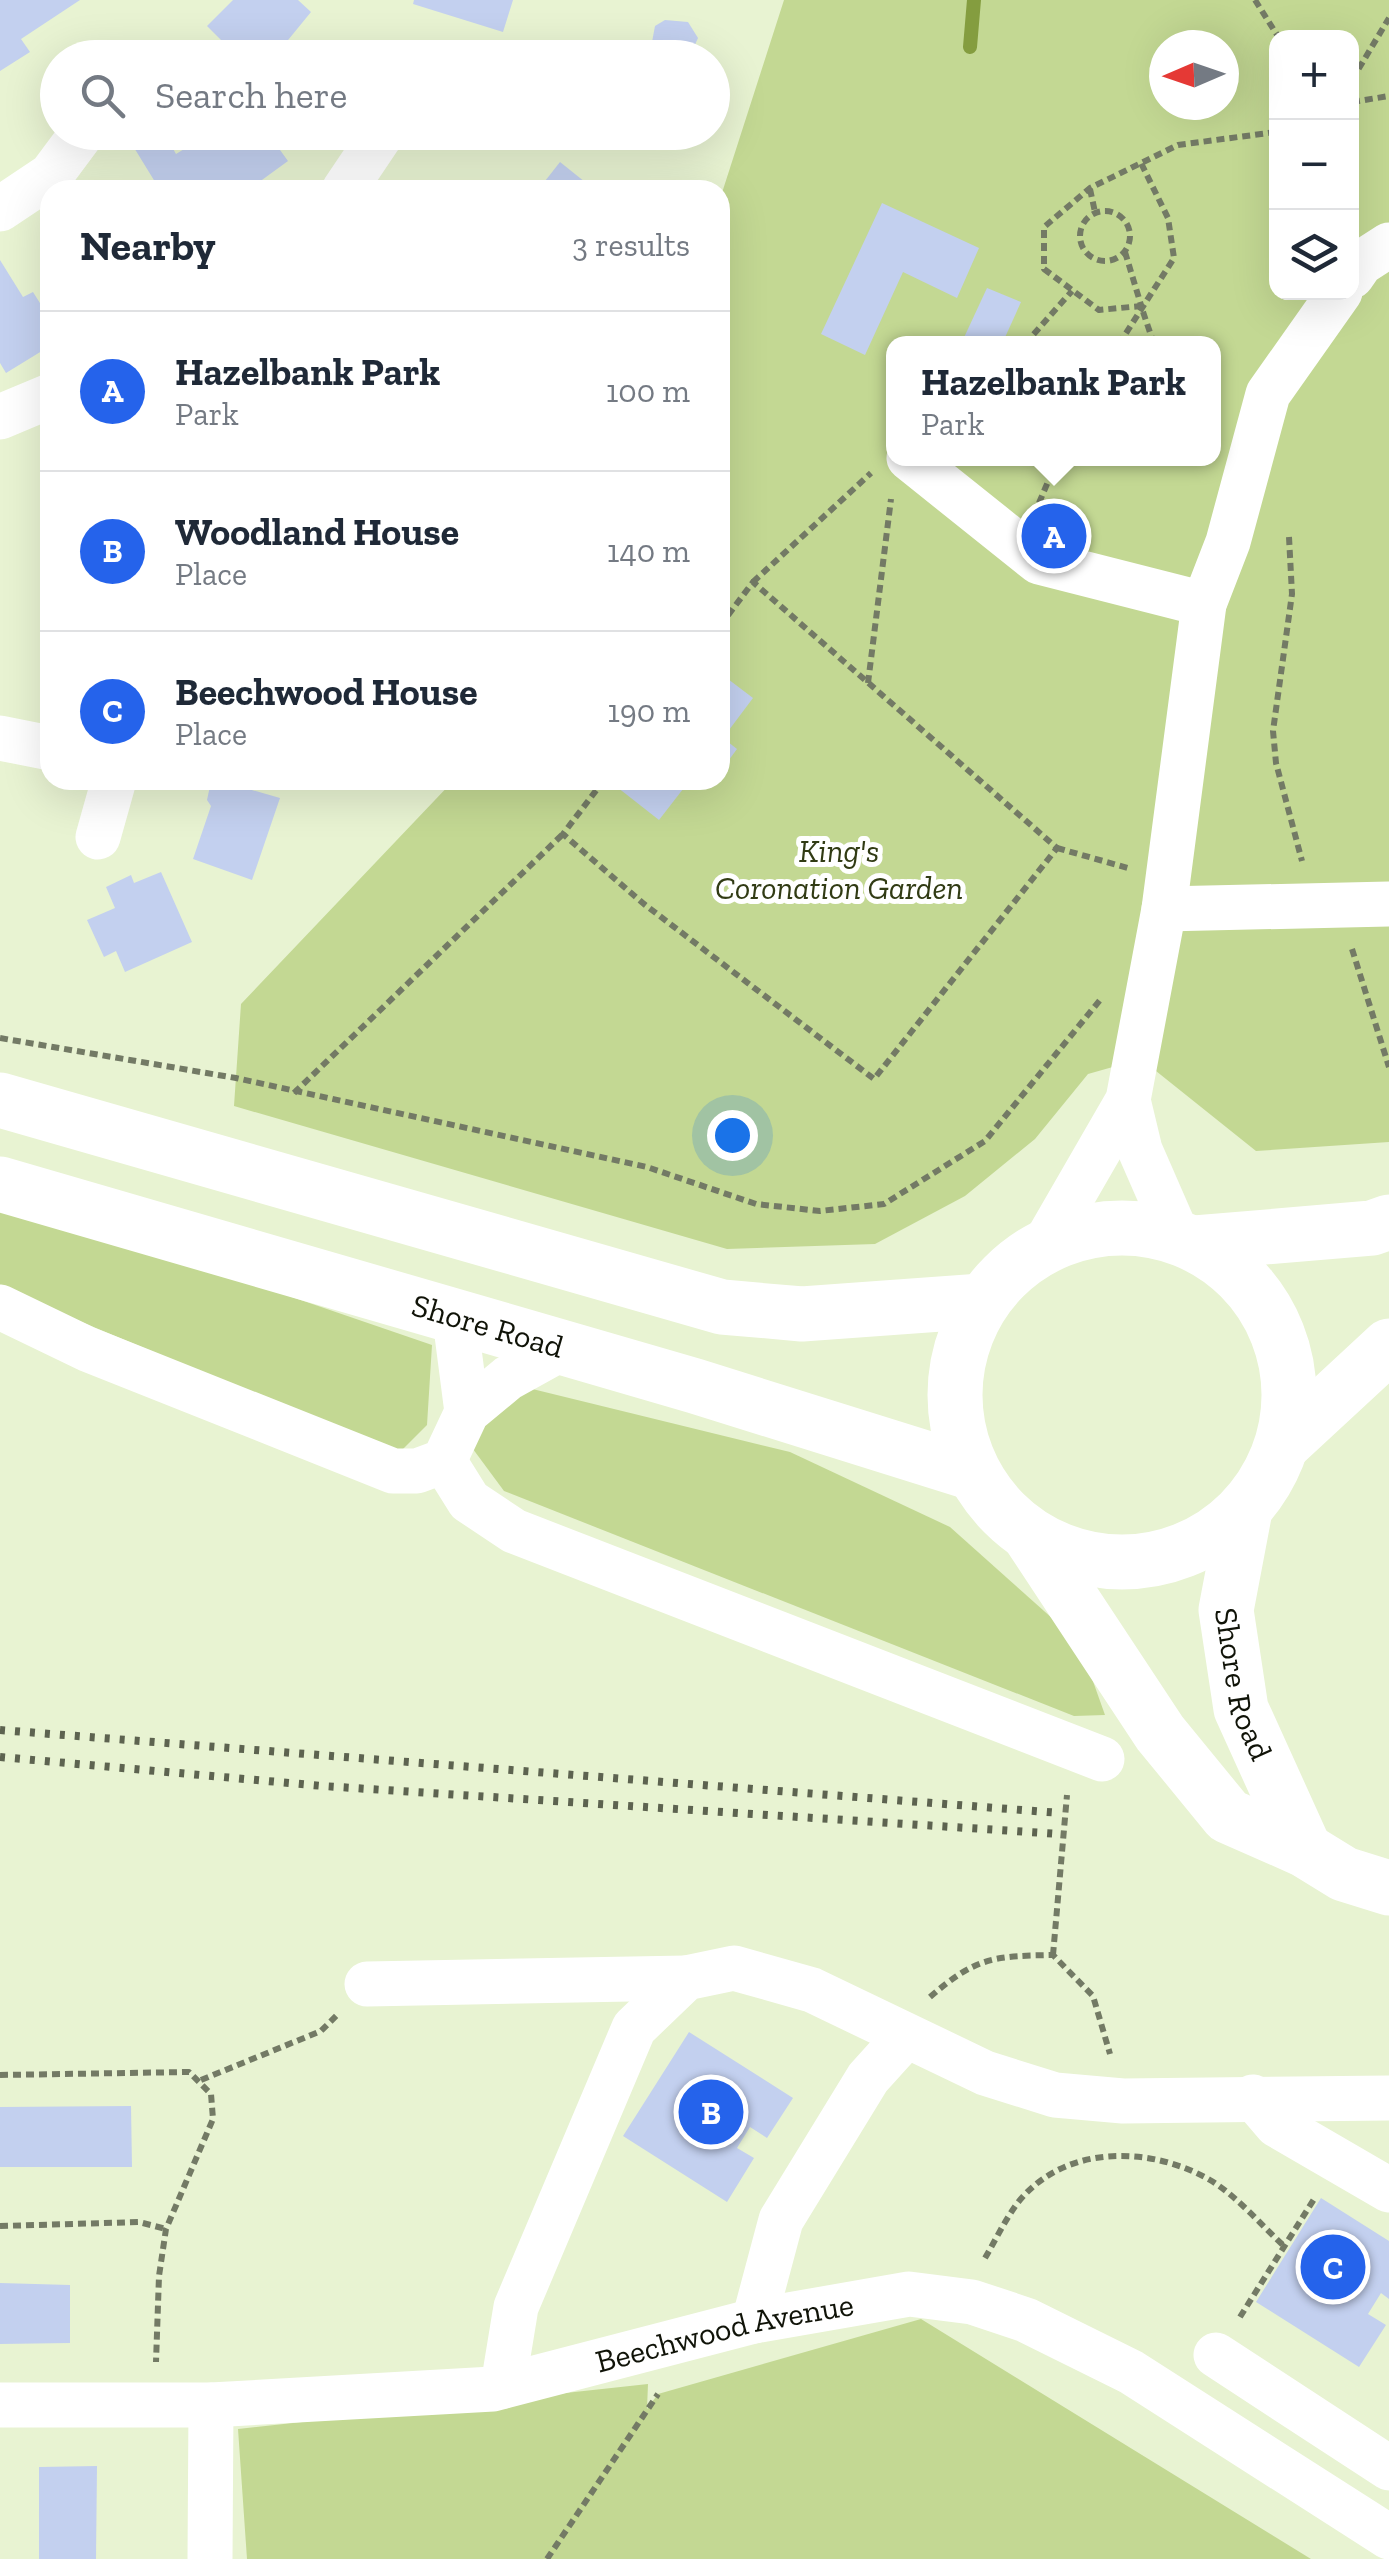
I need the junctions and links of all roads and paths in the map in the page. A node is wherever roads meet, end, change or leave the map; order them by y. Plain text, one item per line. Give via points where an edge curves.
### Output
1 (1255, 0) edge
2 (1389, 18) edge
3 (1274, 30) edge
4 (1359, 68) edge
5 (1389, 96) edge
6 (1359, 101) edge
7 (1269, 133) edge
8 (70, 150) edge
9 (371, 150) edge
10 (1141, 163) junction
11 (44, 180) edge
12 (351, 180) edge
13 (40, 182) edge
14 (1090, 188) junction
15 (0, 209) edge
16 (1094, 212) junction
17 (1389, 246) edge
18 (1125, 252) junction
19 (1359, 266) edge
20 (1072, 291) junction
21 (1334, 300) edge
22 (1141, 306) junction
23 (1032, 336) edge
24 (1124, 336) edge
25 (1151, 336) edge
26 (40, 400) edge
27 (0, 416) edge
28 (894, 473) edge
29 (1289, 537) dead end
30 (754, 582) junction
31 (1204, 604) junction
32 (730, 613) edge
33 (868, 682) junction
34 (0, 738) edge
35 (40, 746) edge
36 (111, 790) edge
37 (596, 790) edge
38 (563, 834) junction
39 (98, 837) dead end
40 (1057, 848) junction
41 (1166, 894) junction
42 (1389, 904) edge
43 (1326, 906) junction
44 (1109, 987) dead end
45 (0, 1038) edge
46 (1389, 1067) edge
47 (294, 1094) junction
48 (0, 1100) edge
49 (1128, 1100) junction
50 (0, 1184) edge
51 (1389, 1222) edge
52 (1186, 1240) junction
53 (1042, 1249) junction
54 (982, 1300) junction
55 (0, 1306) edge
56 (455, 1319) junction
57 (1389, 1346) edge
58 (564, 1347) junction
59 (467, 1412) junction
60 (1282, 1445) junction
61 (444, 1462) junction
62 (973, 1473) junction
63 (1245, 1510) junction
64 (1030, 1536) junction
65 (1094, 1755) joint
66 (1305, 1850) junction
67 (1389, 1888) edge
68 (1053, 1956) junction
69 (686, 1978) junction
70 (366, 1984) joint
71 (906, 2036) junction
72 (0, 2076) edge
73 (201, 2080) junction
74 (1253, 2097) junction
75 (1389, 2098) edge
76 (1124, 2101) junction
77 (1123, 2155) junction
78 (1338, 2160) junction
79 (1389, 2190) edge
80 (0, 2226) edge
81 (166, 2229) junction
82 (1284, 2246) junction
83 (972, 2302) junction
84 (754, 2321) junction
85 (649, 2348) junction
86 (1216, 2355) joint
87 (503, 2386) junction
88 (0, 2405) edge
89 (161, 2405) junction
90 (211, 2405) junction
91 (1389, 2468) edge
92 (1386, 2527) edge
93 (210, 2559) edge
94 (547, 2559) edge

1 - 3 path
2 - 4 path
5 - 6 path
7 - 10 path via 1178,145
8 - 11 street
9 - 12 street
10 - 14 path
10 - 22 path via 1168,218 1174,258
13 - 15 street
14 - 16 path
14 - 20 path via 1044,227 1044,270
16 - 18 path via 1111,211 1125,220
16 - 18 path via 1082,224 1082,248 1102,261
17 - 19 street
18 - 22 path
20 - 22 path via 1099,310
20 - 23 path
21 - 31 street via 1268,394
22 - 24 path
22 - 25 path
26 - 27 street
28 - 30 path
28 - 31 street via 1040,562
28 - 33 path
29 - 43 path via 1292,594 1273,731 1276,763
30 - 32 path
30 - 33 path
31 - 41 street
33 - 40 path
34 - 35 street
36 - 39 street
37 - 38 path
38 - 40 path via 874,1079
38 - 47 path
40 - 41 path
41 - 43 street
41 - 49 street
42 - 43 street
43 - 46 path
44 - 47 path via 985,1141 884,1204 820,1211 756,1204 648,1166
45 - 47 path
48 - 54 main road via 722,1307 802,1314
49 - 52 street via 1140,1150
49 - 53 street
50 - 56 main road, Shore Road
51 - 52 main road
52 - 53 main road via 1125,1226 1070,1234
52 - 60 main road via 1234,1270 1265,1306 1284,1350 1290,1398
53 - 54 main road via 1021,1260
54 - 62 main road via 962,1341 954,1386 957,1431
55 - 61 street via 87,1349 392,1471
56 - 58 main road, Shore Road
56 - 59 street
57 - 60 main road
58 - 59 street via 508,1378
58 - 62 main road, Shore Road
59 - 61 street
60 - 63 main road via 1268,1480
61 - 65 street via 469,1501 514,1531
62 - 64 main road
63 - 64 main road via 1208,1540 1165,1558 1119,1564 1073,1556
63 - 66 main road, Shore Road via 1226,1610 1241,1709
64 - 66 main road via 1160,1733 1228,1816
65 - 68 path via 1066,1798
66 - 67 main road via 1344,1874
68 - 71 path via 1006,1956 964,1967 928,1998
68 - 76 path via 1093,1996
69 - 70 street
69 - 71 street via 734,1968 812,1990
69 - 87 street via 634,2028 516,2307
70 - 73 path via 321,2031
71 - 76 street via 985,2073 1055,2095
71 - 84 street via 868,2078 781,2220
72 - 73 path via 189,2072
73 - 81 path via 211,2094 213,2119
74 - 75 street
74 - 76 street
74 - 78 street via 1277,2125
76 - 77 path
77 - 82 path via 1168,2160 1212,2182
77 - 83 path via 1058,2169 1018,2203 982,2262
78 - 79 street
78 - 82 path
80 - 81 path via 139,2222
81 - 89 path via 154,2349
82 - 86 path
83 - 84 street, Beechwood Avenue via 909,2294
83 - 92 street, Beechwood Avenue via 1026,2320 1131,2372
84 - 85 street, Beechwood Avenue
85 - 87 street, Beechwood Avenue
85 - 94 path via 658,2394
86 - 91 street
87 - 90 street, Beechwood Avenue
88 - 89 street, Beechwood Avenue
89 - 90 street, Beechwood Avenue
90 - 93 street

